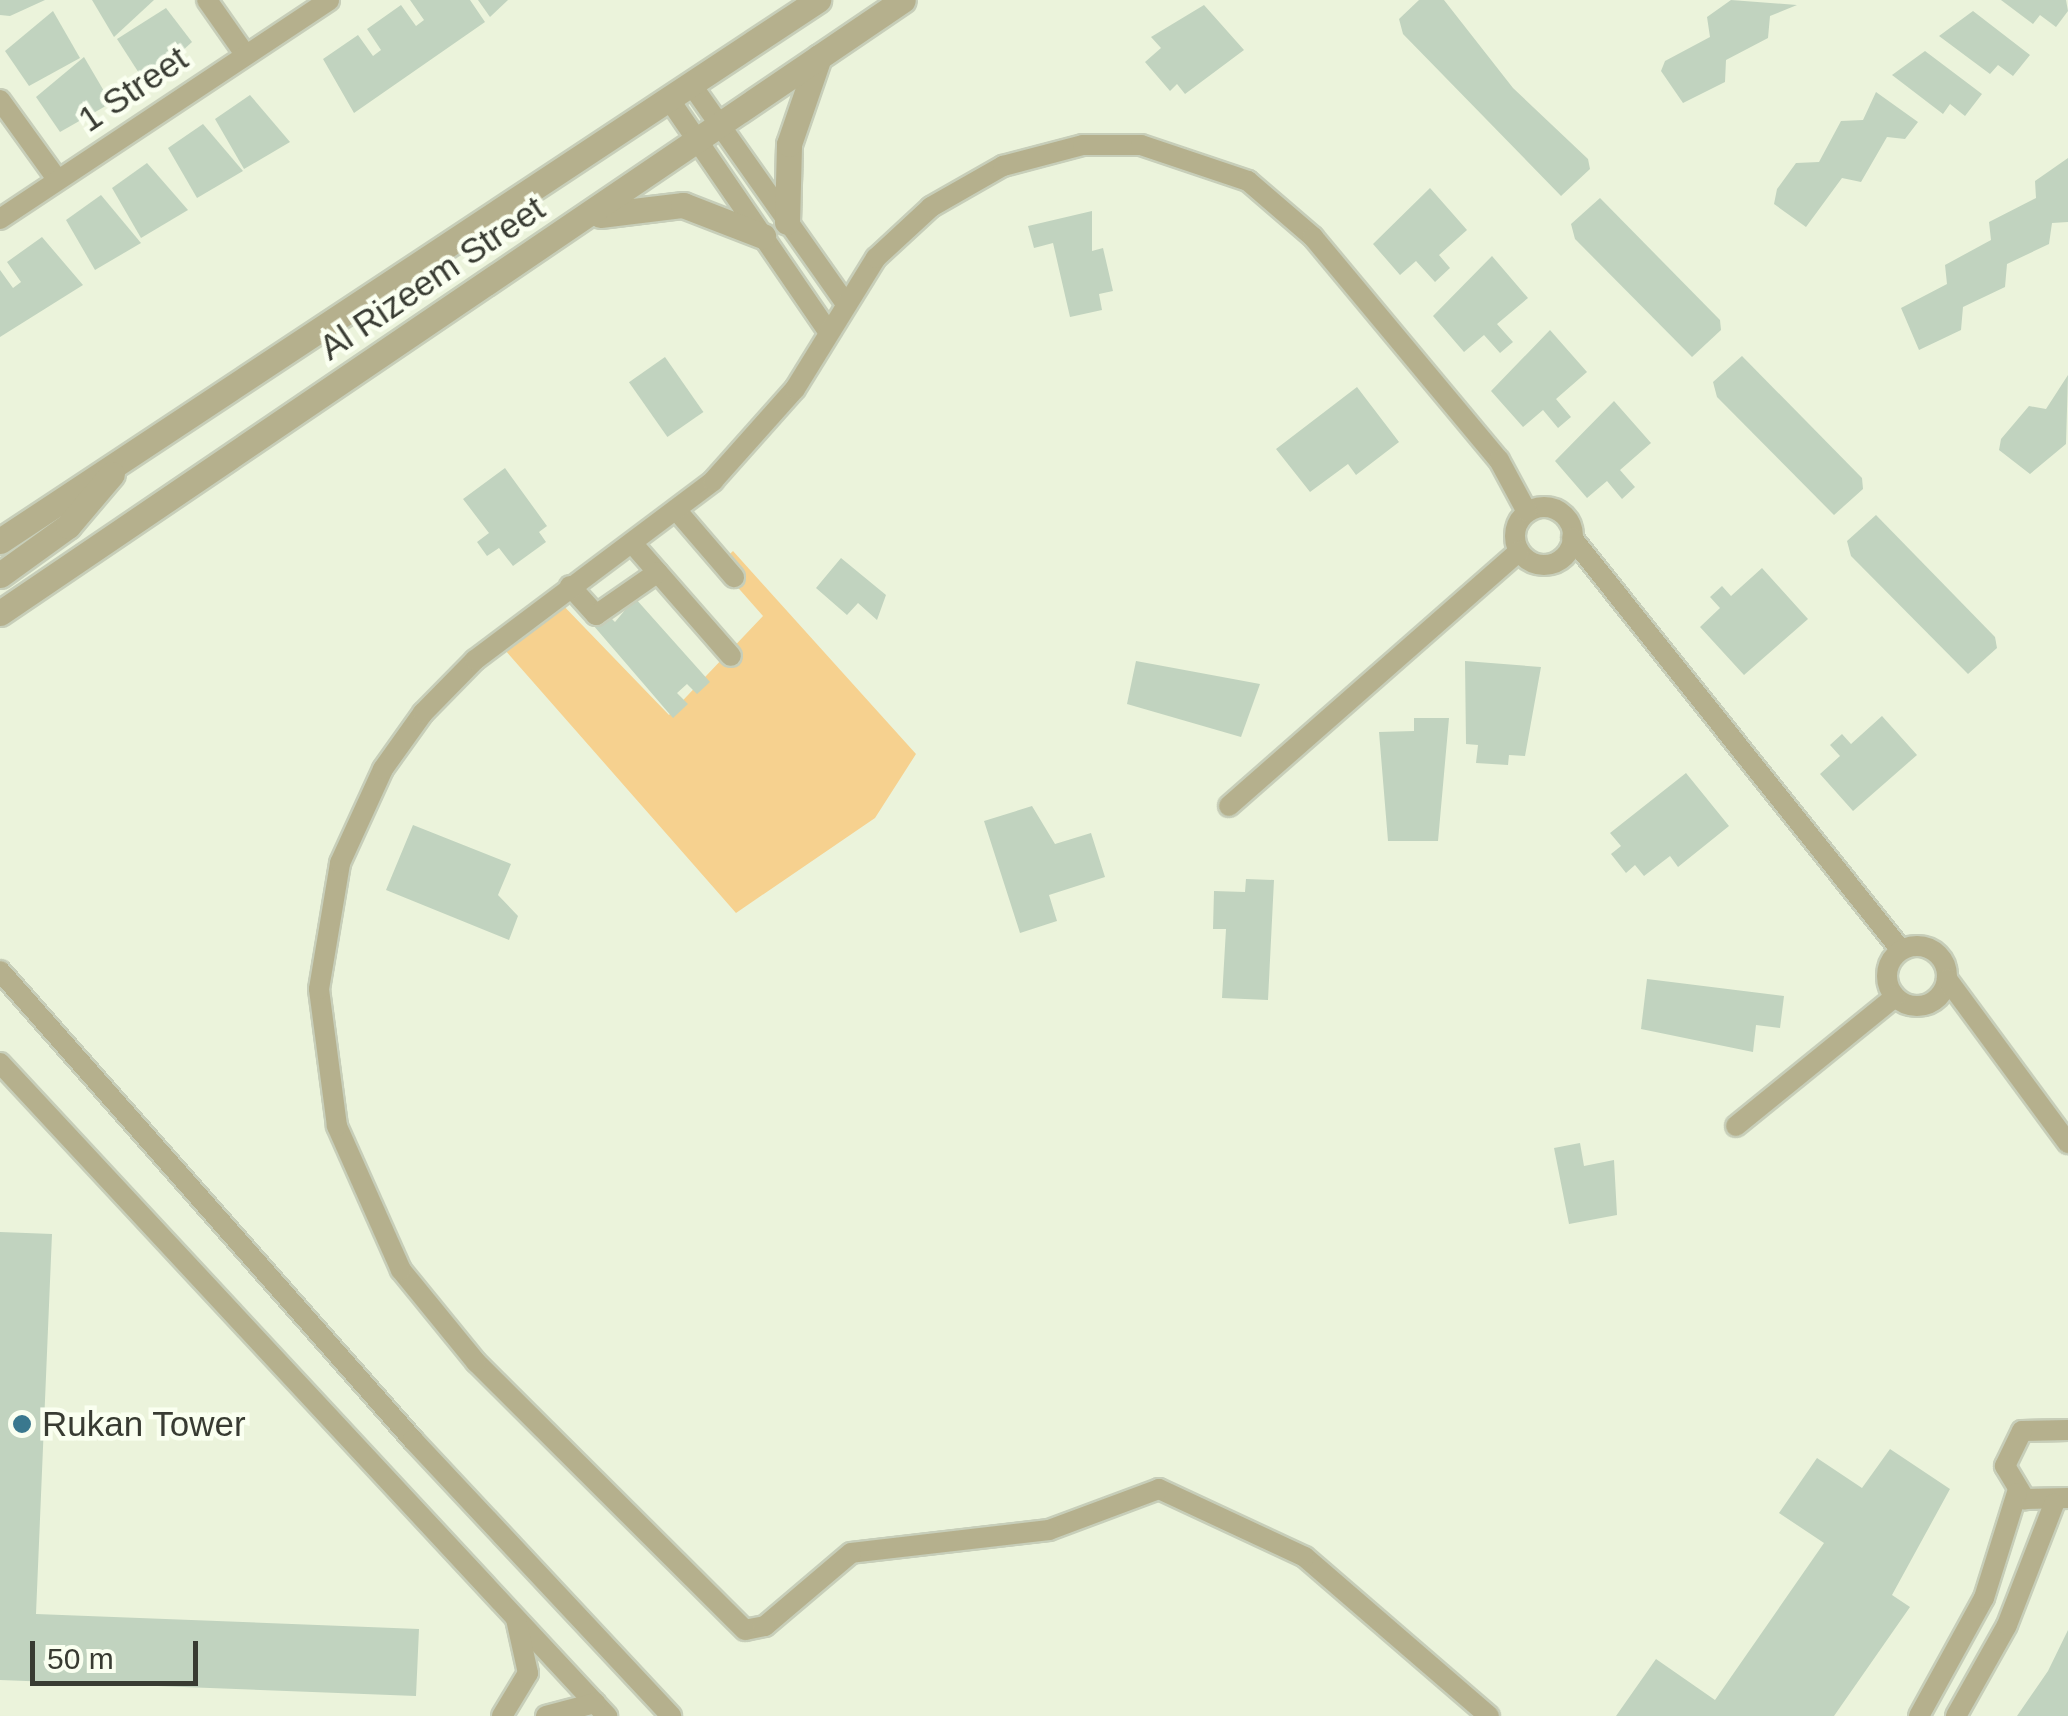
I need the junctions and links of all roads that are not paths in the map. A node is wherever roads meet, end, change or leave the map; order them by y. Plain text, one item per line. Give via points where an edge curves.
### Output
1 (208, 0) edge
2 (330, 0) edge
3 (818, 0) edge
4 (903, 0) edge
5 (245, 54) junction
6 (819, 57) junction
7 (694, 87) junction
8 (0, 100) edge
9 (671, 102) junction
10 (719, 123) junction
11 (696, 140) junction
12 (57, 179) junction
13 (585, 218) junction
14 (0, 219) edge
15 (787, 222) junction
16 (763, 236) junction
17 (843, 300) junction
18 (826, 328) junction
19 (120, 461) junction
20 (678, 512) junction
21 (1527, 512) junction
22 (1572, 538) junction
23 (0, 541) edge
24 (632, 542) junction
25 (1519, 551) junction
26 (1554, 563) junction
27 (658, 572) junction
28 (0, 575) edge
29 (734, 577) dead end
30 (1600, 582) junction
31 (570, 586) junction
32 (0, 613) edge
33 (731, 656) dead end
34 (1228, 806) dead end
35 (1900, 950) junction
36 (0, 971) edge
37 (1947, 979) junction
38 (1895, 996) junction
39 (1930, 1003) junction
40 (1976, 1023) junction
41 (0, 1063) edge
42 (1736, 1126) dead end
43 (2068, 1143) edge
44 (2068, 1430) edge
45 (2017, 1493) junction
46 (2061, 1501) edge
47 (516, 1617) junction
48 (601, 1710) edge
49 (502, 1716) edge
50 (546, 1716) edge
51 (671, 1716) edge
52 (1489, 1716) edge
53 (1918, 1716) edge
54 (1956, 1716) edge

1 - 5 street, 1 Street
2 - 5 street, 1 Street
3 - 7 street, Al Rizeem Street
4 - 6 street, Al Rizeem Street
5 - 12 street, 1 Street
6 - 10 street, Al Rizeem Street
6 - 15 street via 790,144
7 - 9 street, Al Rizeem Street
7 - 10 street
8 - 12 street, 1 Street
9 - 11 street
9 - 19 street, Al Rizeem Street
10 - 11 street, Al Rizeem Street
10 - 15 street
11 - 13 street, Al Rizeem Street
11 - 16 street
12 - 14 street, 1 Street
13 - 16 street via 682,205
13 - 32 street, Al Rizeem Street
15 - 17 street
16 - 18 street
17 - 18 street
17 - 21 street via 930,207 1003,166 1084,144 1196,157 1248,181 1303,226 1498,460
18 - 20 street via 770,422
19 - 23 street, Al Rizeem Street
19 - 28 street via 76,518
20 - 24 street
20 - 29 street
21 - 22 street via 1558,511
21 - 25 street via 1515,534
22 - 26 street
22 - 30 street
24 - 27 street
24 - 31 street
25 - 26 street
25 - 34 street
26 - 30 street
27 - 31 street via 596,615
27 - 33 street
30 - 35 street via 1865,894
31 - 52 street via 475,660 402,740 352,831 324,929 320,1019 337,1126 363,1201 423,1302 746,1630 765,1626 852,1553 1049,1530 1159,1489 1305,1557
35 - 37 street via 1933,950
35 - 38 street via 1887,972
36 - 51 street via 413,1440
37 - 39 street
37 - 40 street
38 - 39 street
38 - 42 street
39 - 40 street
40 - 43 street
41 - 47 street
44 - 45 street via 2041,1424 2014,1438 2005,1466
45 - 46 street
45 - 53 street via 1984,1598
46 - 54 street via 2007,1625
47 - 48 street
47 - 49 street via 528,1673
48 - 50 street

